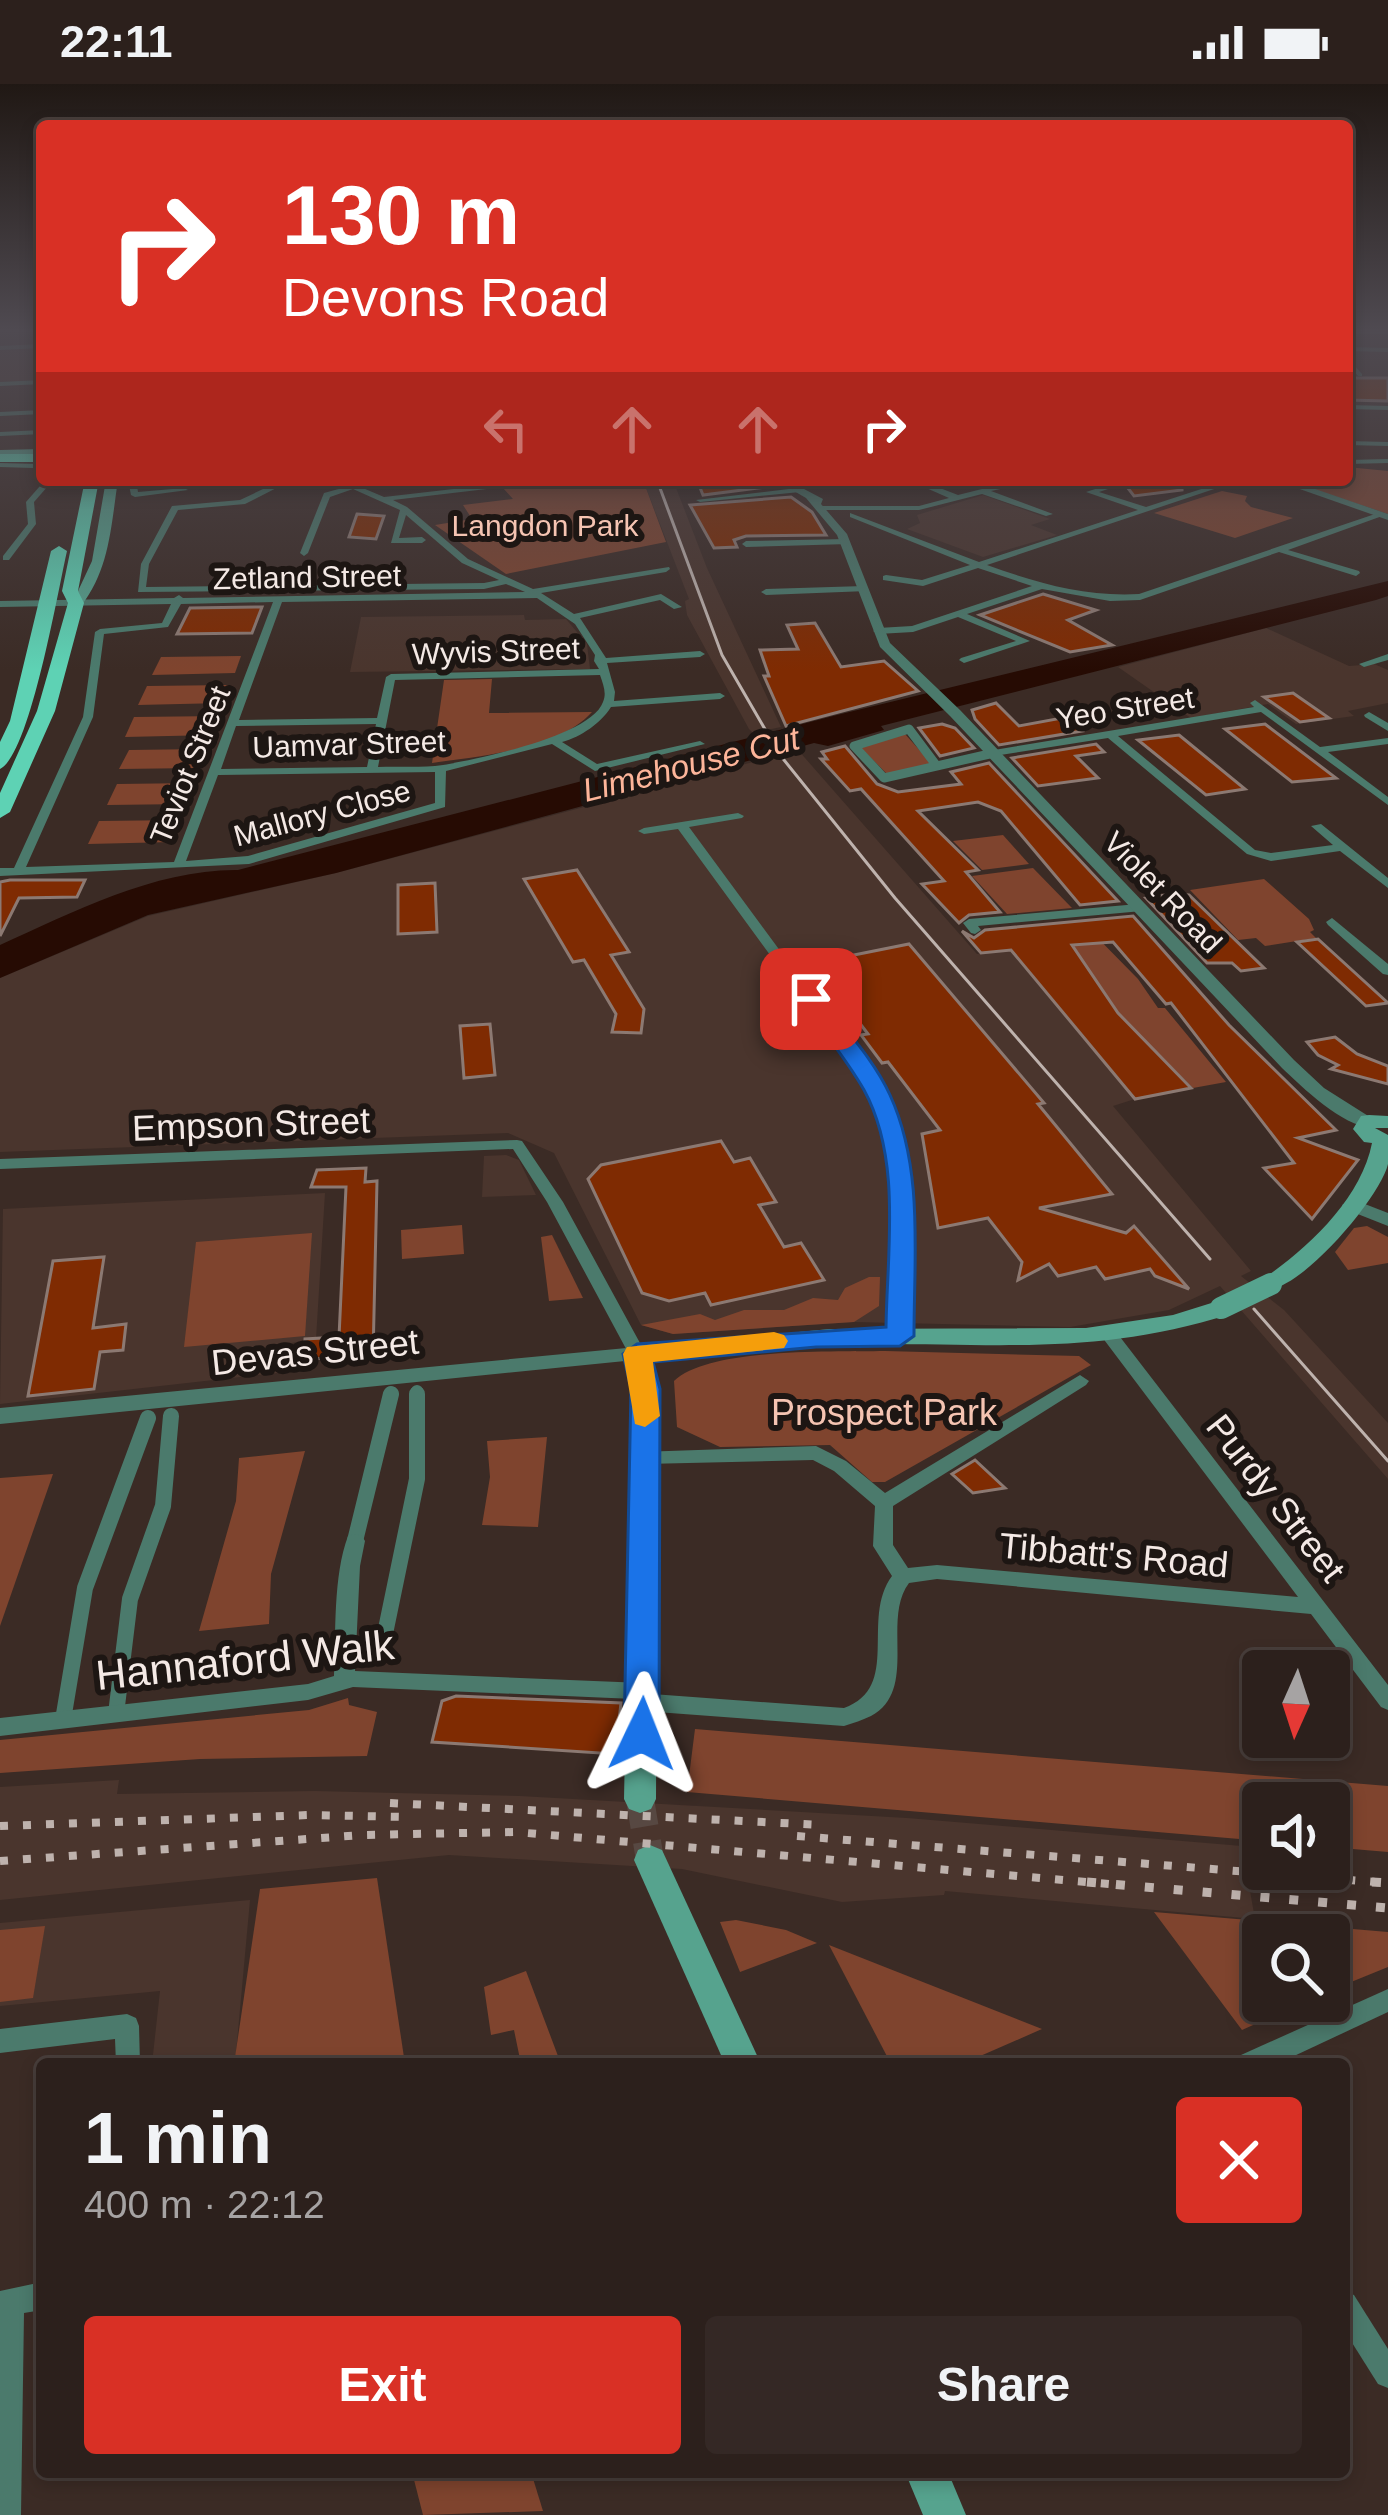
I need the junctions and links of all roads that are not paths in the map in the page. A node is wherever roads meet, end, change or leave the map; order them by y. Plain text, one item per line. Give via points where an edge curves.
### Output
1 (36, 453) edge
2 (0, 456) edge
3 (1388, 461) edge
4 (1353, 462) edge
5 (36, 467) edge
6 (38, 486) edge
7 (91, 486) edge
8 (111, 486) edge
9 (133, 486) edge
10 (255, 486) edge
11 (271, 486) edge
12 (347, 486) edge
13 (508, 486) edge
14 (790, 486) edge
15 (926, 486) edge
16 (977, 486) edge
17 (1002, 486) dead end
18 (1112, 486) edge
19 (1219, 486) edge
20 (1297, 486) edge
21 (72, 488) dead end
22 (265, 488) junction
23 (350, 488) junction
24 (184, 490) dead end
25 (797, 490) junction
26 (985, 490) junction
27 (135, 495) junction
28 (954, 498) junction
29 (384, 499) junction
30 (700, 500) dead end
31 (825, 508) junction
32 (136, 509) dead end
33 (404, 509) junction
34 (1146, 510) junction
35 (1049, 514) dead end
36 (853, 515) dead end
37 (1385, 516) edge
38 (421, 524) junction
39 (398, 527) junction
40 (843, 536) junction
41 (422, 540) dead end
42 (746, 544) dead end
43 (1276, 549) junction
44 (304, 553) dead end
45 (7, 558) edge
46 (984, 564) junction
47 (666, 569) dead end
48 (1356, 573) dead end
49 (0, 576) edge
50 (886, 578) dead end
51 (507, 580) junction
52 (1045, 584) junction
53 (863, 589) junction
54 (766, 592) dead end
55 (534, 594) junction
56 (180, 597) junction
57 (278, 602) junction
58 (44, 603) junction
59 (76, 603) junction
60 (0, 604) edge
61 (676, 607) dead end
62 (957, 614) junction
63 (574, 617) junction
64 (878, 631) junction
65 (700, 654) dead end
66 (964, 660) dead end
67 (601, 666) junction
68 (720, 696) dead end
69 (608, 704) junction
70 (1369, 715) dead end
71 (382, 721) junction
72 (234, 724) junction
73 (1388, 728) edge
74 (1111, 735) junction
75 (8, 738) edge
76 (1388, 740) edge
77 (555, 742) junction
78 (700, 744) dead end
79 (1318, 750) junction
80 (994, 753) junction
81 (0, 764) edge
82 (936, 765) junction
83 (372, 769) junction
84 (440, 769) junction
85 (215, 772) junction
86 (1388, 802) edge
87 (0, 812) edge
88 (738, 816) dead end
89 (681, 825) junction
90 (1317, 826) dead end
91 (644, 831) dead end
92 (1343, 847) junction
93 (179, 865) junction
94 (0, 872) edge
95 (18, 872) junction
96 (1388, 884) edge
97 (1138, 908) junction
98 (1332, 922) dead end
99 (969, 923) dead end
100 (1388, 971) edge
101 (1381, 1132) edge
102 (0, 1164) edge
103 (1352, 1205) junction
104 (1388, 1220) edge
105 (900, 1336) junction
106 (1112, 1337) junction
107 (637, 1354) junction
108 (1080, 1381) dead end
109 (416, 1391) dead end
110 (391, 1394) dead end
111 (0, 1416) edge
112 (171, 1416) dead end
113 (148, 1418) dead end
114 (645, 1457) junction
115 (884, 1503) junction
116 (355, 1541) joint
117 (903, 1576) junction
118 (1318, 1607) junction
119 (380, 1653) dead end
120 (344, 1681) junction
121 (643, 1697) junction
122 (1388, 1701) edge
123 (116, 1714) junction
124 (63, 1720) junction
125 (0, 1727) edge
126 (640, 1798) tunnel mouth
127 (650, 1860) tunnel mouth
128 (1388, 2000) edge
129 (0, 2041) edge
130 (128, 2058) edge
131 (740, 2058) edge
132 (1263, 2058) edge
133 (36, 2297) edge
134 (6, 2303) edge
135 (1350, 2314) edge
136 (1388, 2374) edge
137 (929, 2478) edge
138 (6, 2515) edge
139 (945, 2515) edge

1 - 2 highway
2 - 5 street
3 - 4 street
6 - 45 street via 32,524
7 - 59 highway via 70,592
8 - 59 main road via 100,551
9 - 27 street
10 - 22 street
11 - 22 street
12 - 23 street
13 - 29 street
14 - 25 street
15 - 28 street
16 - 26 street
17 - 26 street
18 - 34 street via 1090,493
19 - 34 street
20 - 37 street
21 - 58 highway
22 - 56 street via 242,502 175,508 148,555 140,589
23 - 29 street
23 - 44 street via 327,495
24 - 27 street
25 - 30 street
25 - 31 street
26 - 28 street
26 - 35 street
27 - 32 street
28 - 31 street via 919,508
29 - 33 street
31 - 40 street
33 - 38 street
33 - 39 street
34 - 46 street
36 - 46 street
37 - 43 street
38 - 39 street
38 - 51 street via 468,563
39 - 41 street via 394,541
40 - 42 street
40 - 53 street
43 - 48 street
43 - 52 street via 1132,599 1081,597
45 - 49 street
46 - 50 street via 923,583
46 - 52 street
47 - 55 street, Zetland Street
51 - 55 street
51 - 56 street, Zetland Street
52 - 62 street
53 - 54 street
53 - 64 street
55 - 57 street, Zetland Street
55 - 63 street
56 - 57 street, Zetland Street
56 - 59 street, Zetland Street
56 - 95 street via 168,623 100,632 87,720
57 - 72 street, Teviot Street
58 - 59 street, Zetland Street
58 - 60 street, Zetland Street
58 - 75 highway
59 - 87 highway via 37,739
61 - 63 street via 658,597
62 - 64 street
62 - 66 street via 1025,641
63 - 67 street
64 - 80 street, Violet Road
65 - 67 street, Wyvis Street
67 - 69 street
67 - 71 street, Wyvis Street via 391,677
68 - 69 street
69 - 77 street, Uamvar Street
70 - 73 street
71 - 72 street
71 - 83 street
72 - 85 street, Teviot Street
74 - 79 street, Yeo Street via 1259,706
74 - 80 street, Yeo Street
74 - 92 street via 1251,852 1270,857
75 - 81 highway
76 - 79 street
77 - 78 street via 595,768
77 - 84 street, Uamvar Street
79 - 86 street
80 - 82 street
80 - 97 street, Violet Road
82 - 82 street via 884,778 854,746 908,729
83 - 84 street, Uamvar Street
83 - 85 street, Uamvar Street
84 - 93 street, Mallory Close via 441,805 249,860
85 - 93 street, Teviot Street
88 - 89 street
89 - 91 street
89 - 105 street via 877,1092 900,1175
90 - 92 street
92 - 96 street
93 - 95 street, Teviot Street
94 - 95 street, Teviot Street
97 - 99 street
97 - 101 street, Violet Road via 1304,1080
98 - 100 street
101 - 103 main road via 1382,1160
102 - 107 street, Empson Street via 517,1144
103 - 104 street
103 - 106 main road, bridge via 1270,1285 1221,1308
105 - 106 main road
105 - 107 main road
106 - 118 street, Purdy Street
107 - 111 street, Devas Street
107 - 114 main road via 646,1389
108 - 115 street
109 - 119 street via 417,1479
110 - 116 street
112 - 123 street via 163,1506 130,1599
113 - 124 street via 85,1588
114 - 115 street via 816,1453
114 - 121 main road
115 - 117 street via 883,1546
116 - 120 street
117 - 118 street, Tibbatt's Road via 937,1572
117 - 121 street, Hannaford Walk via 893,1586 881,1694 858,1715
118 - 122 street, Purdy Street
120 - 121 street, Hannaford Walk
120 - 123 street, Hannaford Walk
121 - 126 main road
123 - 124 street, Hannaford Walk
124 - 125 street, Hannaford Walk
127 - 131 main road
128 - 132 street
129 - 130 street via 128,2026
133 - 134 street
134 - 138 street
135 - 136 street
137 - 139 main road

